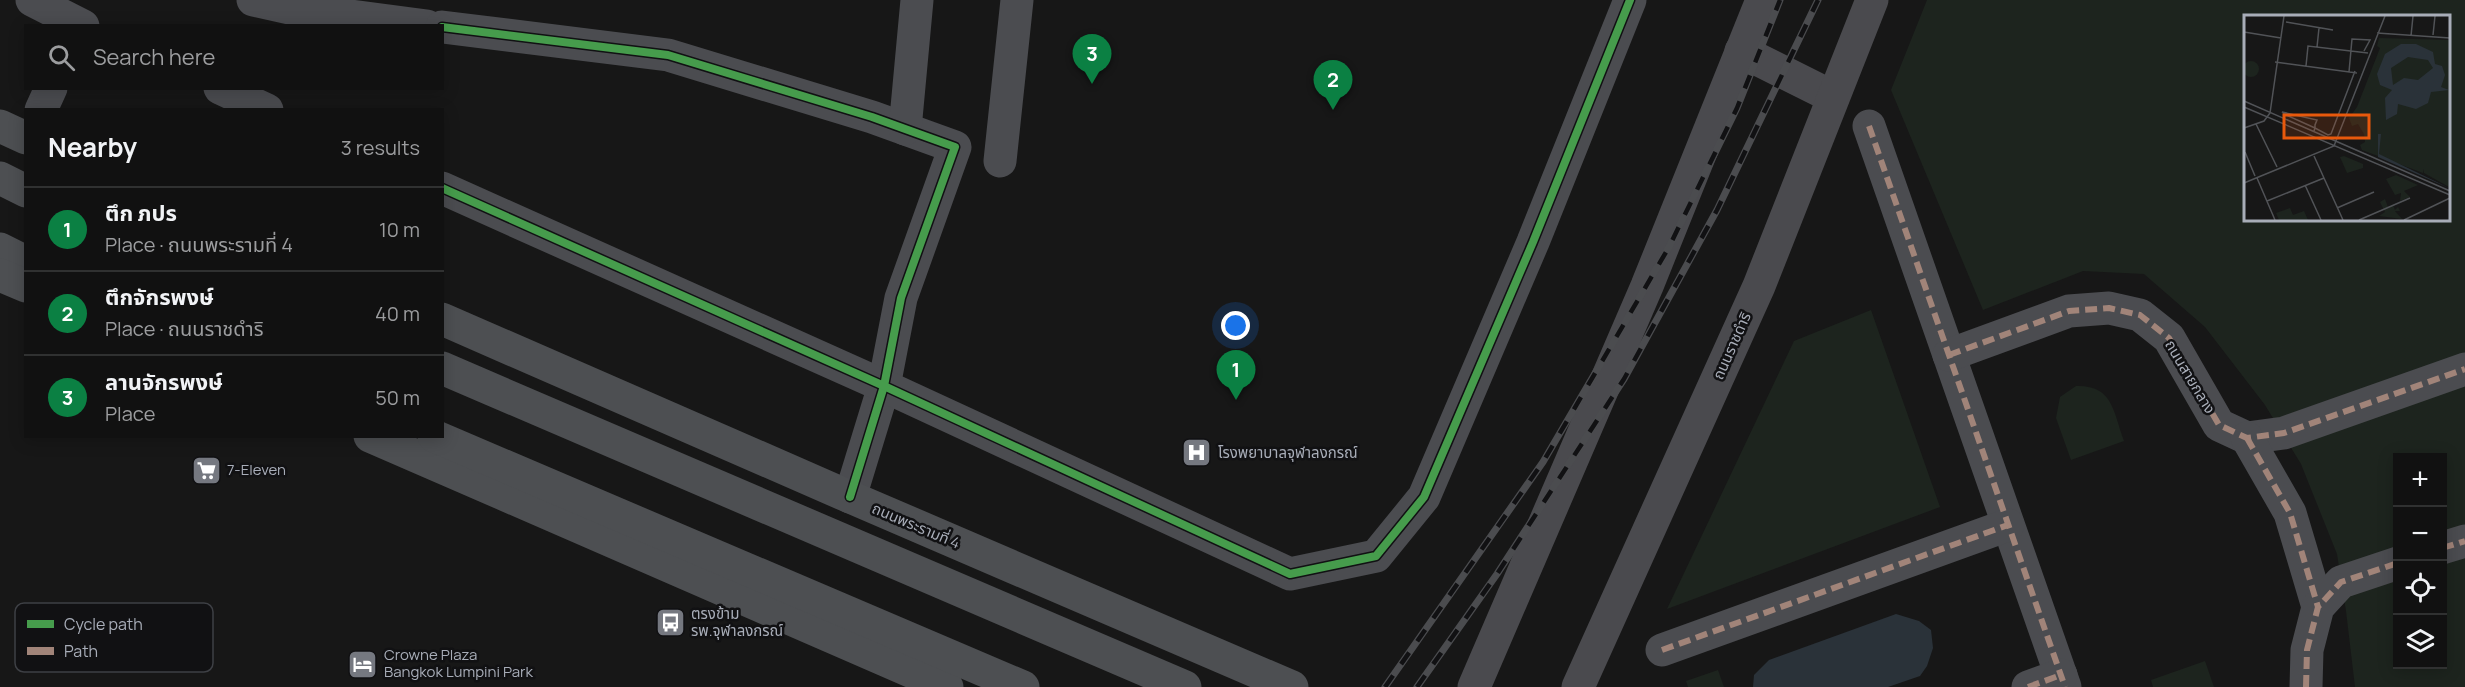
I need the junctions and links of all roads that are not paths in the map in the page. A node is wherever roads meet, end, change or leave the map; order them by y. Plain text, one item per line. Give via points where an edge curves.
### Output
1 (32, 0) edge
2 (253, 0) edge
3 (916, 0) edge
4 (1017, 0) edge
5 (1630, 0) edge
6 (1762, 0) edge
7 (1872, 0) edge
8 (79, 24) edge
9 (412, 24) edge
10 (444, 27) edge
11 (1741, 51) junction
12 (50, 90) edge
13 (224, 90) edge
14 (1833, 97) junction
15 (42, 108) edge
16 (263, 108) edge
17 (0, 126) edge
18 (1869, 126) dead end
19 (905, 129) junction
20 (24, 137) edge
21 (1000, 161) dead end
22 (0, 178) edge
23 (0, 186) edge
24 (444, 189) edge
25 (24, 190) edge
26 (24, 194) edge
27 (0, 249) edge
28 (0, 254) edge
29 (24, 262) edge
30 (24, 262) edge
31 (0, 275) edge
32 (24, 285) edge
33 (444, 320) edge
34 (1949, 354) junction
35 (444, 369) edge
36 (2465, 369) edge
37 (885, 386) junction
38 (375, 438) edge
39 (439, 438) edge
40 (2247, 438) junction
41 (850, 497) junction
42 (2008, 525) junction
43 (2465, 541) edge
44 (2447, 546) edge
45 (2393, 564) edge
46 (2318, 607) junction
47 (1662, 650) dead end
48 (2063, 681) edge
49 (947, 687) edge
50 (1023, 687) edge
51 (1185, 687) edge
52 (1292, 687) edge
53 (1474, 687) edge
54 (1578, 687) edge
55 (2028, 687) edge
56 (2306, 687) edge

1 - 8 street
2 - 9 street
3 - 19 street
4 - 21 street
5 - 37 street via 1533,242 1424,497 1376,556 1290,574
6 - 11 main road
7 - 14 main road, ถนนราชดำริ
10 - 19 street via 668,55
11 - 14 main road
11 - 53 main road via 1647,286
12 - 15 street
13 - 16 street
14 - 54 main road, ถนนราชดำริ via 1759,286
17 - 20 main road
18 - 34 street
19 - 37 street via 955,147 901,298
22 - 25 main road
23 - 26 main road
24 - 37 street
27 - 29 main road
28 - 30 main road
31 - 32 main road
33 - 41 main road, ถนนพระรามที่ 4
34 - 40 street, ถนนสายกลาง via 2069,311 2109,308 2140,315 2169,338 2219,425
34 - 42 street
35 - 51 main road
36 - 40 street via 2284,433
37 - 41 street
38 - 49 main road
39 - 50 main road
40 - 46 street via 2290,513
41 - 52 main road, ถนนพระรามที่ 4
42 - 47 street
42 - 48 street
43 - 44 street
45 - 46 street via 2341,582
46 - 56 street via 2307,650
48 - 55 street

